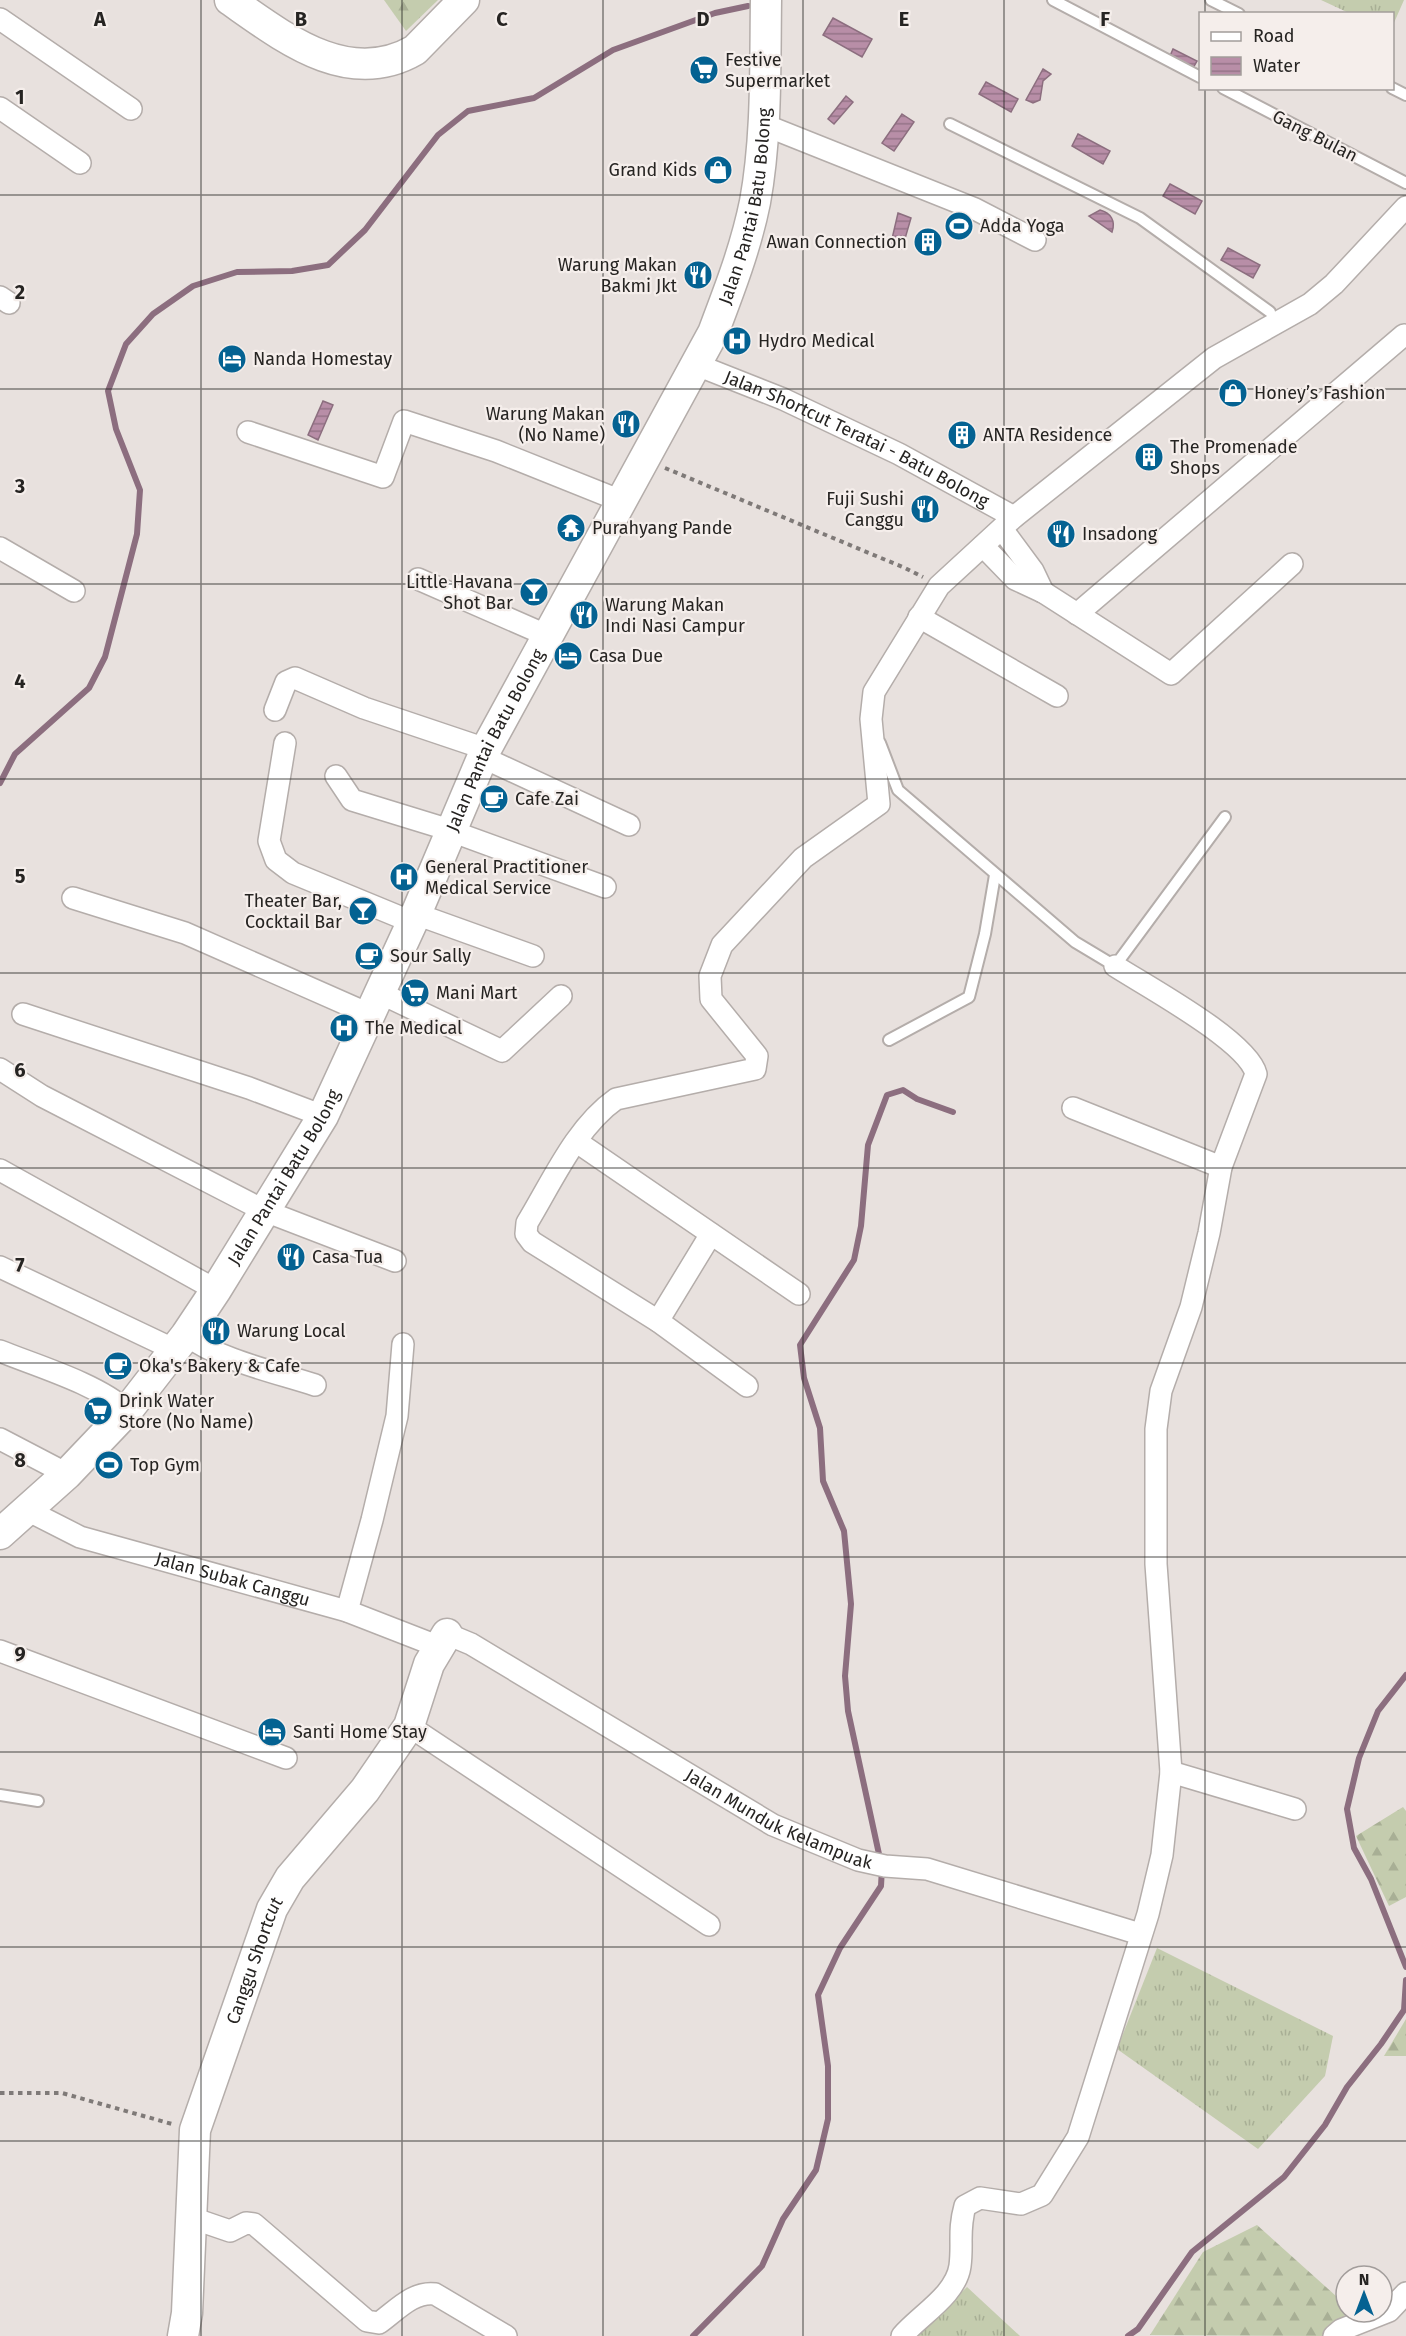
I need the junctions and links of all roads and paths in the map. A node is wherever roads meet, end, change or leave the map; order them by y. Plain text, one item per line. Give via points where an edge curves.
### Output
1 (230, 0) edge
2 (464, 0) edge
3 (766, 0) edge
4 (1053, 0) edge
5 (1211, 0) edge
6 (1235, 12) edge
7 (0, 19) edge
8 (1199, 76) edge
9 (1227, 90) edge
10 (0, 108) edge
11 (130, 109) dead end
12 (762, 124) junction
13 (950, 124) dead end
14 (80, 163) dead end
15 (1406, 183) edge
16 (1406, 207) edge
17 (1035, 240) dead end
18 (1274, 318) junction
19 (1404, 334) dead end
20 (697, 365) junction
21 (248, 432) dead end
22 (664, 468) dead end
23 (621, 501) junction
24 (1008, 523) junction
25 (983, 546) junction
26 (0, 548) edge
27 (1292, 564) dead end
28 (418, 579) dead end
29 (939, 586) junction
30 (74, 591) dead end
31 (1043, 592) junction
32 (1077, 614) junction
33 (919, 617) junction
34 (546, 635) junction
35 (1057, 696) dead end
36 (275, 710) dead end
37 (871, 718) junction
38 (285, 743) dead end
39 (484, 753) junction
40 (336, 776) dead end
41 (1226, 817) dead end
42 (628, 825) dead end
43 (450, 831) junction
44 (995, 876) junction
45 (605, 886) dead end
46 (73, 898) dead end
47 (414, 918) junction
48 (533, 956) dead end
49 (1115, 966) junction
50 (561, 996) dead end
51 (376, 1004) junction
52 (23, 1014) dead end
53 (889, 1040) dead end
54 (0, 1069) edge
55 (1073, 1108) dead end
56 (323, 1116) junction
57 (577, 1142) junction
58 (1221, 1167) junction
59 (0, 1170) edge
60 (265, 1211) junction
61 (711, 1234) junction
62 (395, 1262) dead end
63 (0, 1267) edge
64 (216, 1290) junction
65 (799, 1294) dead end
66 (658, 1321) junction
67 (180, 1342) junction
68 (403, 1344) dead end
69 (0, 1351) edge
70 (315, 1385) dead end
71 (747, 1386) dead end
72 (127, 1411) junction
73 (0, 1439) edge
74 (67, 1474) junction
75 (27, 1510) junction
76 (0, 1533) edge
77 (347, 1611) junction
78 (442, 1640) junction
79 (0, 1651) edge
80 (410, 1726) junction
81 (286, 1758) dead end
82 (1171, 1772) junction
83 (0, 1796) edge
84 (38, 1800) dead end
85 (1295, 1809) dead end
86 (709, 1925) dead end
87 (1140, 1934) junction
88 (0, 2093) edge
89 (195, 2130) junction
90 (192, 2218) junction
91 (1406, 2293) edge
92 (183, 2336) edge
93 (506, 2336) edge
94 (902, 2336) edge
95 (1334, 2336) edge

1 - 2 street via 276,33 325,58 367,64 406,56
3 - 12 street, Jalan Pantai Batu Bolong
4 - 8 lane
5 - 6 lane
7 - 11 street
9 - 15 lane, Gang Bulan
10 - 14 street
12 - 17 street via 975,209
12 - 20 street, Jalan Pantai Batu Bolong via 755,202 733,281
13 - 18 lane via 1140,218
16 - 18 street via 1334,284 1310,304
18 - 24 street via 1214,358
19 - 32 street
20 - 23 street, Jalan Pantai Batu Bolong
20 - 24 street, Jalan Shortcut Teratai - Batu Bolong via 783,399 899,454
21 - 23 street via 383,477 404,421 496,451
22 - 29 path via 905,568
23 - 34 street, Jalan Pantai Batu Bolong
24 - 25 street
24 - 31 street
25 - 29 street
25 - 31 street via 1015,579
26 - 30 street
27 - 32 street via 1171,674
28 - 34 street
29 - 33 street
31 - 32 street
33 - 35 street
33 - 37 street via 874,692
34 - 39 street, Jalan Pantai Batu Bolong
36 - 39 street via 286,682 296,678
37 - 44 lane via 898,790
37 - 57 street via 879,804 803,858 722,945 710,976 711,999 757,1056 755,1069 616,1099 603,1108
38 - 47 street via 269,841 276,860 293,873
39 - 42 street
39 - 43 street, Jalan Pantai Batu Bolong
40 - 43 street via 352,800
41 - 49 lane
43 - 45 street
43 - 47 street, Jalan Pantai Batu Bolong
44 - 49 lane via 1075,942
44 - 53 lane via 969,997
46 - 51 street via 185,933
47 - 48 street
47 - 51 street, Jalan Pantai Batu Bolong
49 - 58 street via 1215,1030 1254,1066 1256,1074
50 - 51 street via 502,1051
51 - 56 street, Jalan Pantai Batu Bolong
52 - 56 street
54 - 60 street via 42,1096
55 - 58 street
56 - 60 street, Jalan Pantai Batu Bolong
57 - 61 street
57 - 66 street via 527,1222 526,1234 532,1242
58 - 82 street via 1191,1307 1161,1391 1156,1429 1156,1564
59 - 64 street
60 - 62 street
60 - 64 street, Jalan Pantai Batu Bolong
61 - 65 street
61 - 66 street
63 - 67 street
64 - 67 street, Jalan Pantai Batu Bolong
66 - 71 street
67 - 70 street via 195,1341
67 - 72 street, Jalan Pantai Batu Bolong
68 - 77 street via 397,1416
69 - 72 street via 118,1402
72 - 74 street, Jalan Pantai Batu Bolong
73 - 74 street
74 - 75 street, Jalan Pantai Batu Bolong
75 - 76 street, Jalan Pantai Batu Bolong
75 - 77 street, Jalan Subak Canggu via 80,1537
77 - 78 street, Jalan Subak Canggu
78 - 80 street, Canggu Shortcut via 429,1664
78 - 87 street, Jalan Munduk Kelampuak via 471,1644 773,1825 833,1851 885,1866 927,1869
79 - 81 street
80 - 86 street
80 - 89 street, Canggu Shortcut via 365,1790 290,1878 272,1909
82 - 85 street
82 - 87 street via 1162,1855
83 - 84 lane
87 - 94 street via 1078,2137 1042,2195 1021,2204 980,2198 965,2206 959,2227 961,2255 956,2279
88 - 89 path via 62,2093
89 - 90 street, Canggu Shortcut
90 - 92 street, Canggu Shortcut
90 - 93 street via 230,2231 246,2223 254,2224 367,2321 379,2323 426,2293 435,2294
91 - 95 street via 1389,2311

